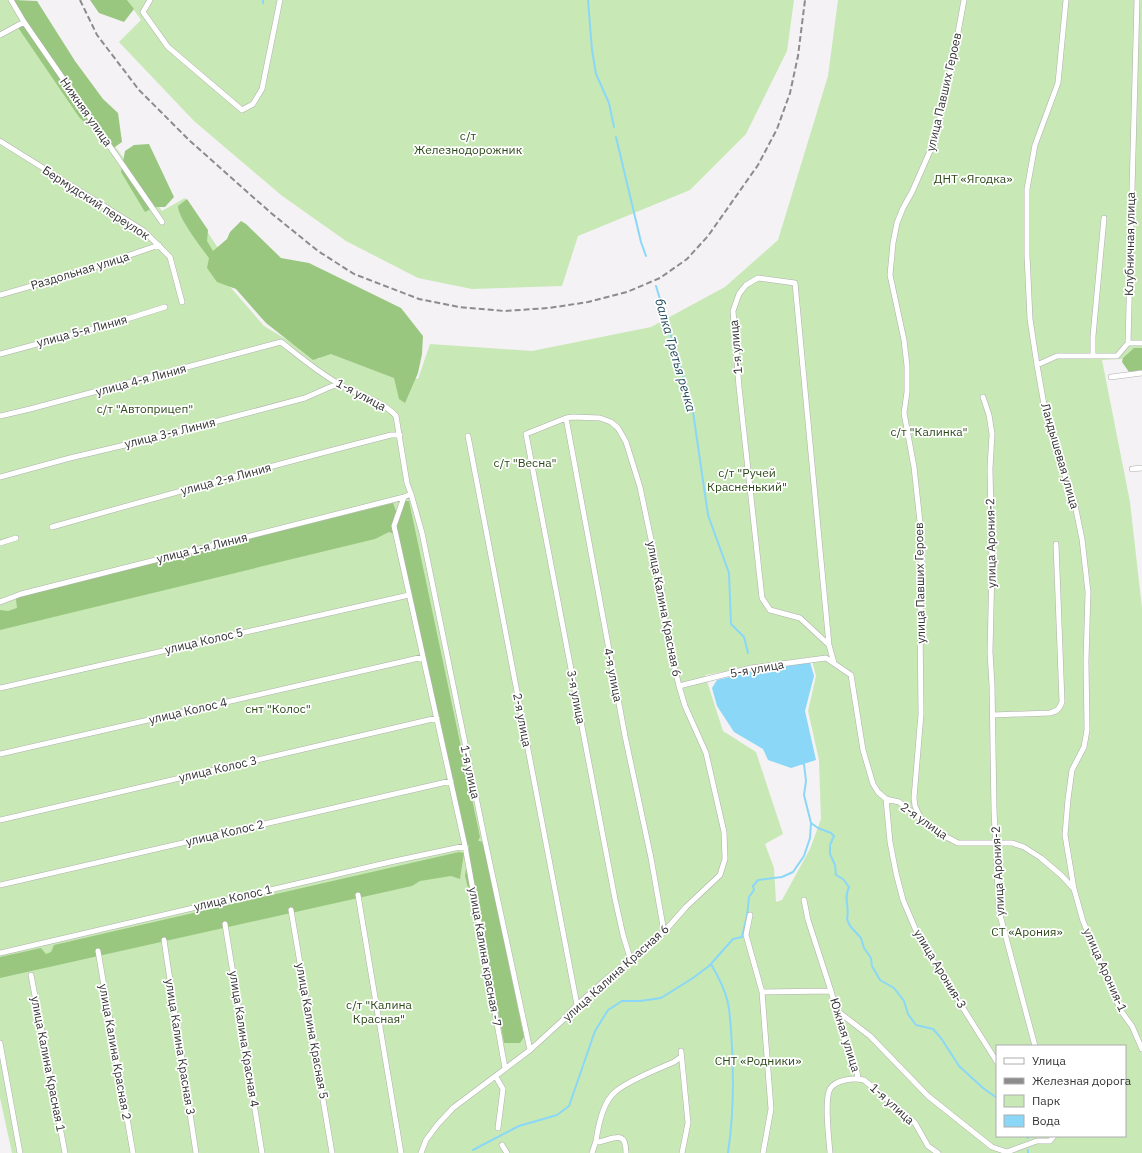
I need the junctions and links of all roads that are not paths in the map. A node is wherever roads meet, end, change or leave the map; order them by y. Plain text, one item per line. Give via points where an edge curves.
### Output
1 (11, 0) edge
2 (150, 0) edge
3 (280, 0) edge
4 (964, 0) edge
5 (1066, 0) edge
6 (1136, 0) edge
7 (24, 22) junction
8 (0, 35) edge
9 (0, 141) edge
10 (1104, 218) dead end
11 (162, 222) dead end
12 (159, 245) junction
13 (0, 295) edge
14 (182, 302) dead end
15 (165, 307) dead end
16 (281, 342) joint
17 (1128, 343) junction
18 (1142, 343) edge
19 (0, 354) edge
20 (1093, 356) junction
21 (1037, 364) junction
22 (1142, 373) edge
23 (1112, 377) dead end
24 (339, 384) junction
25 (983, 397) dead end
26 (0, 416) edge
27 (566, 418) junction
28 (400, 435) junction
29 (468, 436) dead end
30 (1142, 468) edge
31 (1132, 469) dead end
32 (0, 477) edge
33 (411, 494) junction
34 (404, 496) junction
35 (52, 527) dead end
36 (16, 538) dead end
37 (0, 543) edge
38 (1056, 544) dead end
39 (409, 595) junction
40 (0, 602) edge
41 (829, 645) junction
42 (423, 657) junction
43 (834, 663) junction
44 (679, 686) junction
45 (0, 688) edge
46 (993, 715) junction
47 (437, 718) junction
48 (0, 754) edge
49 (451, 781) junction
50 (886, 799) junction
51 (921, 819) junction
52 (0, 820) edge
53 (997, 842) junction
54 (465, 846) junction
55 (0, 885) edge
56 (1074, 889) junction
57 (358, 895) dead end
58 (804, 900) dead end
59 (291, 910) dead end
60 (750, 915) dead end
61 (225, 924) dead end
62 (664, 932) junction
63 (164, 940) dead end
64 (98, 951) dead end
65 (0, 953) edge
66 (630, 958) junction
67 (31, 975) dead end
68 (832, 991) junction
69 (762, 992) junction
70 (577, 1005) junction
71 (836, 1010) junction
72 (0, 1043) edge
73 (1035, 1045) edge
74 (1142, 1049) edge
75 (530, 1050) junction
76 (996, 1060) edge
77 (505, 1068) junction
78 (857, 1072) junction
79 (496, 1077) junction
80 (858, 1078) junction
81 (864, 1080) junction
82 (498, 1128) dead end
83 (1053, 1137) edge
84 (596, 1141) junction
85 (502, 1146) dead end
86 (928, 1146) junction
87 (20, 1153) edge
88 (65, 1153) edge
89 (132, 1153) edge
90 (196, 1153) edge
91 (262, 1153) edge
92 (332, 1153) edge
93 (401, 1153) edge
94 (421, 1153) edge
95 (507, 1153) edge
96 (592, 1153) edge
97 (626, 1153) edge
98 (682, 1153) edge
99 (763, 1153) edge
100 (830, 1153) edge
101 (928, 1153) edge
102 (938, 1153) edge

1 - 7 street, Нижняя улица
2 - 3 street via 143,12 168,47 242,110 253,104 262,89
4 - 51 street, улица Павших Героев via 934,142 897,223 890,276 908,366 904,413 915,474 922,553 921,714 914,798
5 - 21 street, Ландышевая улица via 1058,83 1035,145 1027,189 1030,319
6 - 17 street, Клубничная улица
7 - 8 street
7 - 11 street, Нижняя улица
9 - 12 street, Бермудский переулок via 144,231
10 - 20 street
12 - 13 street, Раздольная улица via 80,272
12 - 14 street, Бермудский переулок via 170,257
15 - 19 street, улица 5-я Линия
16 - 24 street, 1-я улица
16 - 26 street, улица 4-я Линия
17 - 18 street
17 - 20 street via 1117,356
20 - 21 street via 1057,356
21 - 56 street, Ландышевая улица via 1046,416 1074,500 1088,592 1087,730 1084,747 1072,770 1065,835
22 - 23 street
24 - 28 street, 1-я улица via 392,411 396,416
24 - 32 street, улица 3-я Линия via 305,398
25 - 46 street, улица Арония-2 via 992,434 990,652
27 - 44 street, улица Калина Красная 6 via 600,418 611,422 626,442 640,487 661,587 667,636
27 - 62 street, 4-я улица
27 - 66 street, 3-я улица via 526,434 616,900
28 - 33 street, 1-я улица
28 - 35 street, улица 2-я Линия via 327,451
29 - 70 street, 2-я улица
30 - 31 street
33 - 34 street
33 - 75 street, 1-я улица via 422,533
34 - 39 street, 1-я улица via 394,526
34 - 40 street, улица 1-я Линия via 21,594
36 - 37 street
38 - 46 street via 1062,702 1060,708 1050,713
39 - 42 street, 1-я улица
39 - 45 street, улица Колос 5
41 - 41 street, 1-я улица via 795,283 758,278 746,285 739,294 733,312 762,598 770,610 800,618
41 - 43 street, 1-я улица
42 - 47 street, 1-я улица
42 - 48 street, улица Колос 4
43 - 44 street, 5-я улица via 826,658 751,668
43 - 50 street, 2-я улица via 850,675 863,750 873,784
44 - 62 street, улица Калина Красная 6 via 706,753 724,832 726,860 720,874
46 - 53 street, улица Арония-2
47 - 49 street, 1-я улица
47 - 52 street, улица Колос 3
49 - 54 street, 1-я улица
49 - 55 street, улица Колос 2
50 - 51 street, 2-я улица via 899,802
50 - 76 street, улица Арония-3 via 896,873 920,940
51 - 53 street, 2-я улица via 958,843
53 - 56 street, 2-я улица via 1024,847 1041,858
53 - 73 street, улица Арония-2 via 999,909
54 - 65 street, улица Колос 1
54 - 77 street, улица Калина красная -7
56 - 74 street, улица Арония-1 via 1109,985
57 - 93 street
58 - 68 street, Южная улица via 808,920
59 - 92 street, улица Калина Красная 5
60 - 69 street via 746,935
61 - 91 street, улица Калина Красная 4
62 - 66 street, улица Калина Красная 6
63 - 90 street, улица Калина Красная 3
64 - 89 street, улица Калина Красная 2
66 - 70 street, улица Калина Красная 6
67 - 88 street, улица Калина Красная 1
68 - 69 street
68 - 71 street, Южная улица
69 - 99 street via 771,1109
70 - 75 street, улица Калина Красная 6
71 - 78 street, Южная улица
71 - 83 street via 870,1036 928,1096 992,1147 1007,1152 1037,1141 1050,1141
72 - 87 street
75 - 77 street, улица Калина Красная 6
77 - 79 street, улица Калина Красная 6
78 - 80 street, Южная улица
78 - 81 street
79 - 82 street via 503,1089
79 - 94 street, улица Калина Красная 6 via 453,1108 426,1140
80 - 81 street, 1-я улица
80 - 100 street, Южная улица via 844,1080 831,1087 829,1091
81 - 86 street, 1-я улица via 914,1123
84 - 96 street
84 - 97 street via 622,1138 625,1140
84 - 98 street via 596,1133 607,1104 615,1092 674,1062 681,1054 688,1123
85 - 95 street
86 - 101 street
86 - 102 street, 1-я улица

